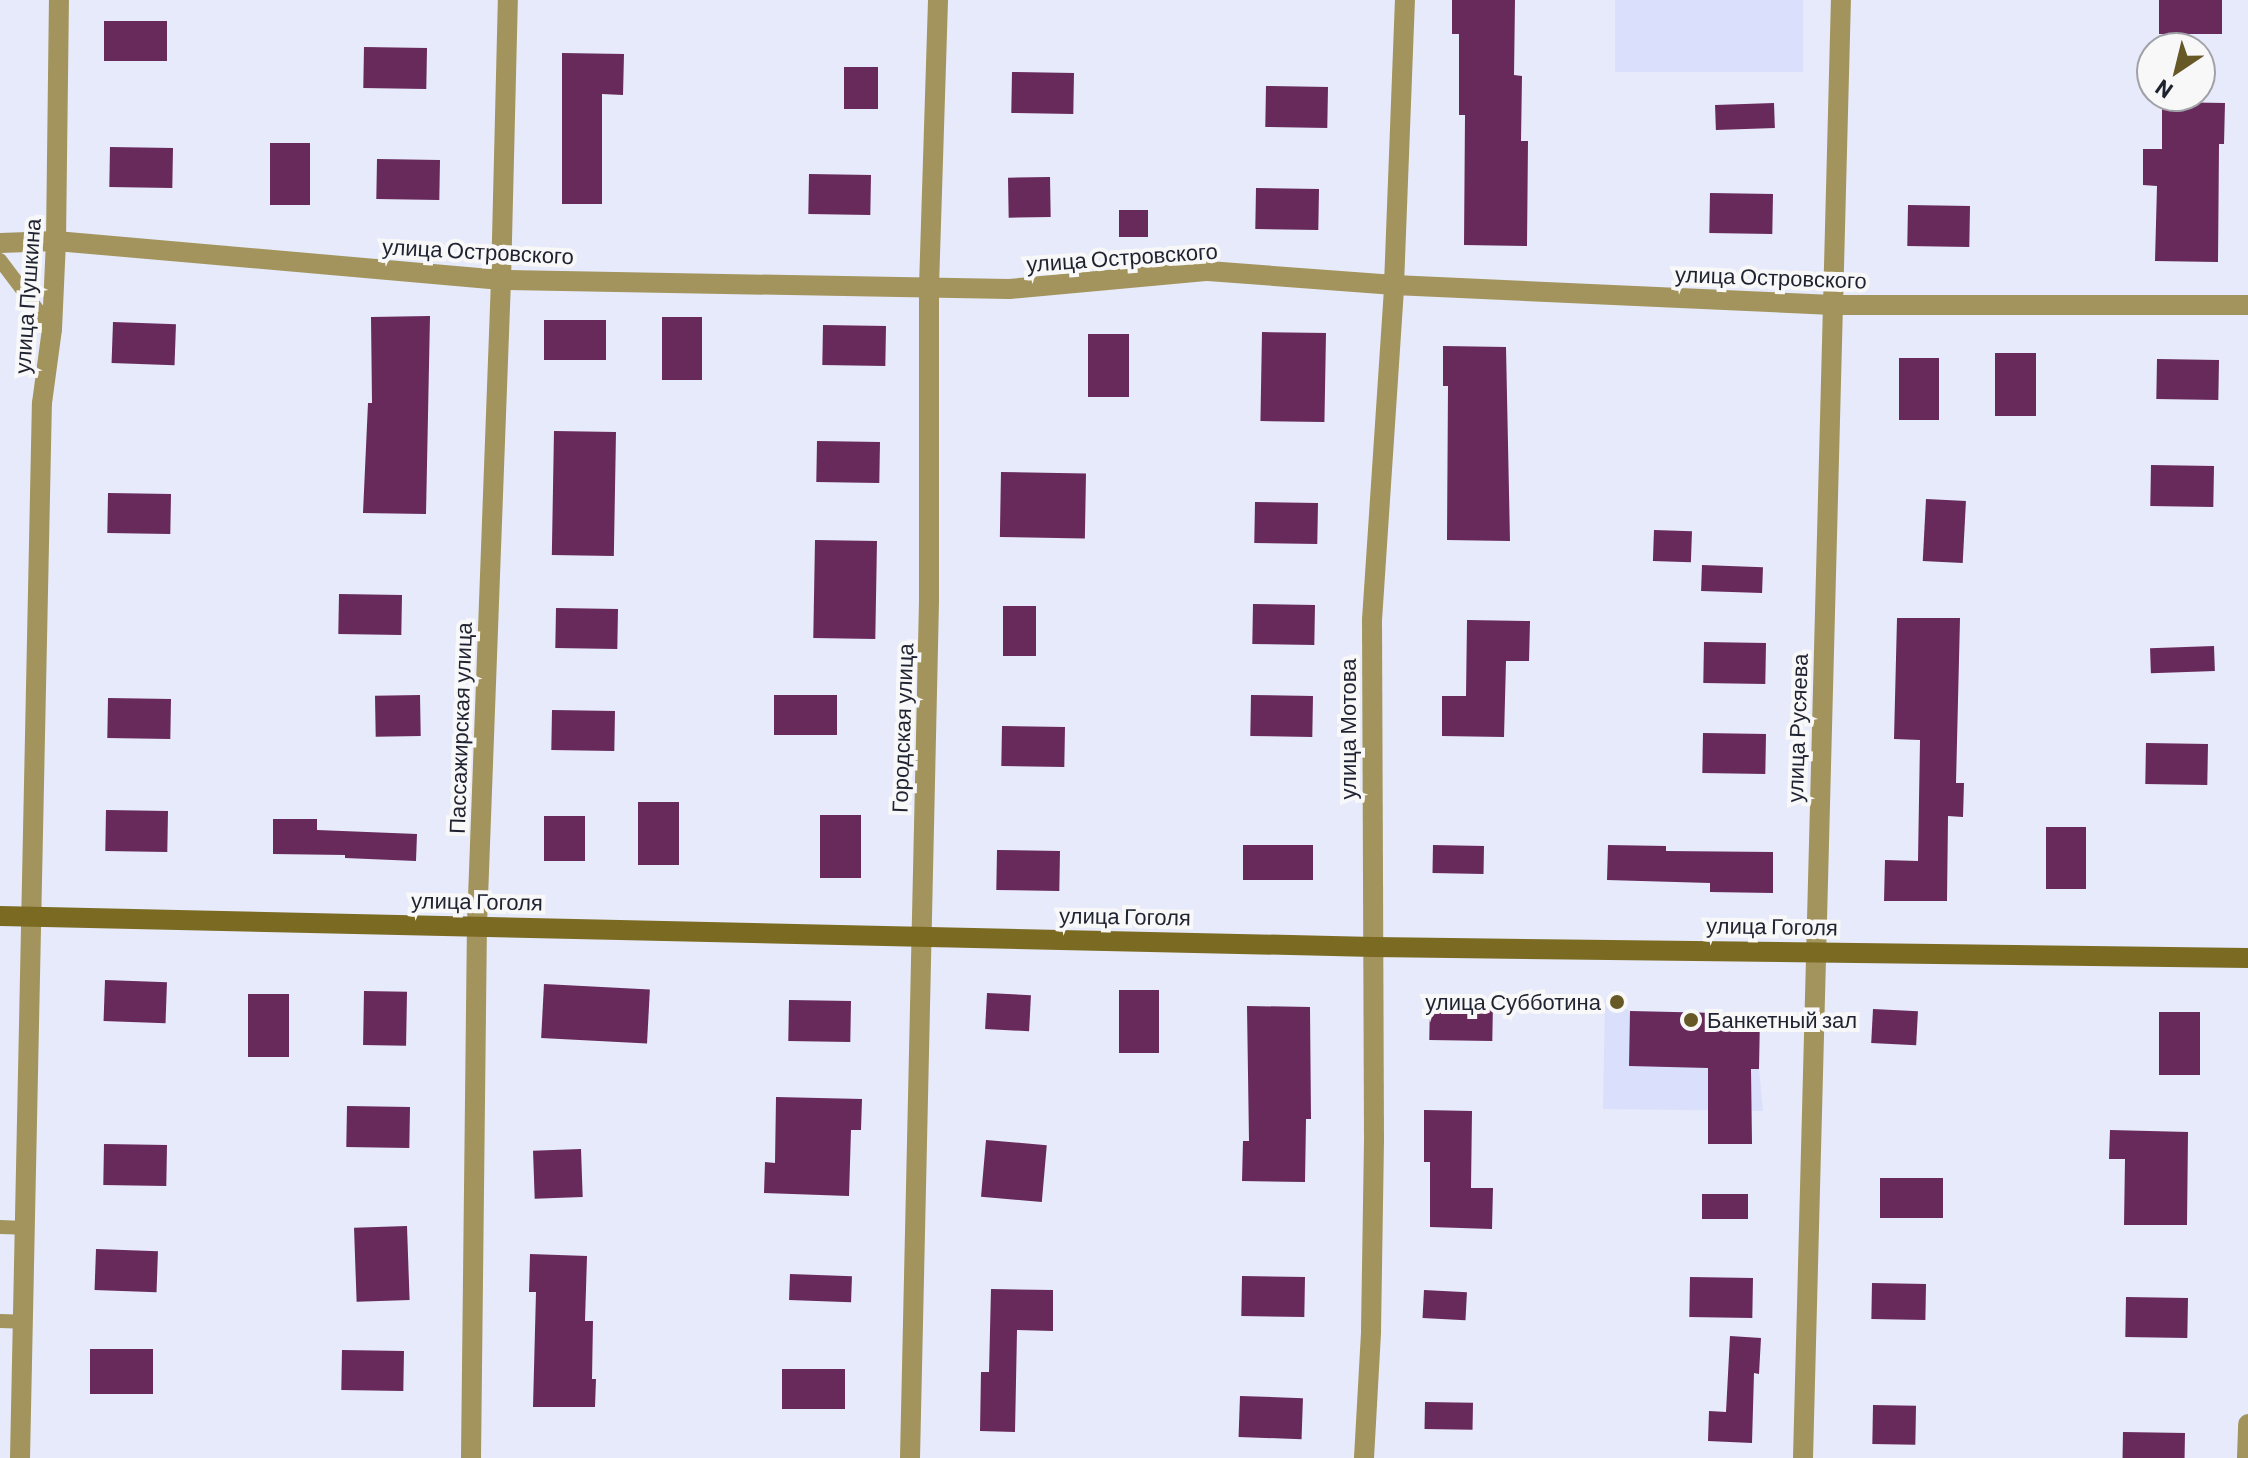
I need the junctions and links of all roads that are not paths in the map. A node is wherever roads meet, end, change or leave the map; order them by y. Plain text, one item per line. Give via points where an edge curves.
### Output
1 (59, 0) edge
2 (508, 0) edge
3 (938, 0) edge
4 (1405, 0) edge
5 (1841, 0) edge
6 (56, 241) junction
7 (0, 243) edge
8 (0, 260) edge
9 (501, 280) junction
10 (1394, 285) junction
11 (929, 287) junction
12 (1833, 305) junction
13 (2248, 305) edge
14 (52, 329) junction
15 (0, 916) edge
16 (31, 916) junction
17 (477, 925) junction
18 (920, 935) junction
19 (1374, 947) junction
20 (1815, 951) junction
21 (2248, 958) edge
22 (0, 1227) edge
23 (25, 1228) junction
24 (0, 1321) edge
25 (23, 1322) junction
26 (2248, 1424) edge
27 (20, 1458) edge
28 (471, 1458) edge
29 (910, 1458) edge
30 (1364, 1458) edge
31 (1803, 1458) edge
32 (2247, 1458) edge

1 - 6 street, улица Пушкина
2 - 9 street, Пассажирская улица
3 - 11 street, Городская улица
4 - 10 street, улица Мотова
5 - 12 street, улица Русяева
6 - 7 street, улица Островского
6 - 9 street, улица Островского
6 - 14 street, улица Пушкина
8 - 14 lane
9 - 11 street, улица Островского
9 - 17 street, Пассажирская улица
10 - 11 street, улица Островского via 1208,271 1009,289
10 - 12 street, улица Островского
10 - 19 street, улица Мотова via 1372,620
11 - 18 street, Городская улица via 929,599
12 - 13 street, улица Островского
12 - 20 street, улица Русяева
14 - 16 street, улица Пушкина via 42,403
15 - 16 street, улица Гоголя
16 - 17 street, улица Гоголя
16 - 23 street, улица Пушкина
17 - 18 street, улица Гоголя
17 - 28 street, Пассажирская улица
18 - 19 street, улица Гоголя
18 - 29 street, Городская улица
19 - 20 street, улица Гоголя
19 - 30 street, улица Мотова via 1371,1331
20 - 21 street, улица Гоголя
20 - 31 street, улица Русяева
22 - 23 lane
23 - 25 street, улица Пушкина
24 - 25 lane
25 - 27 street, улица Пушкина
26 - 32 street

